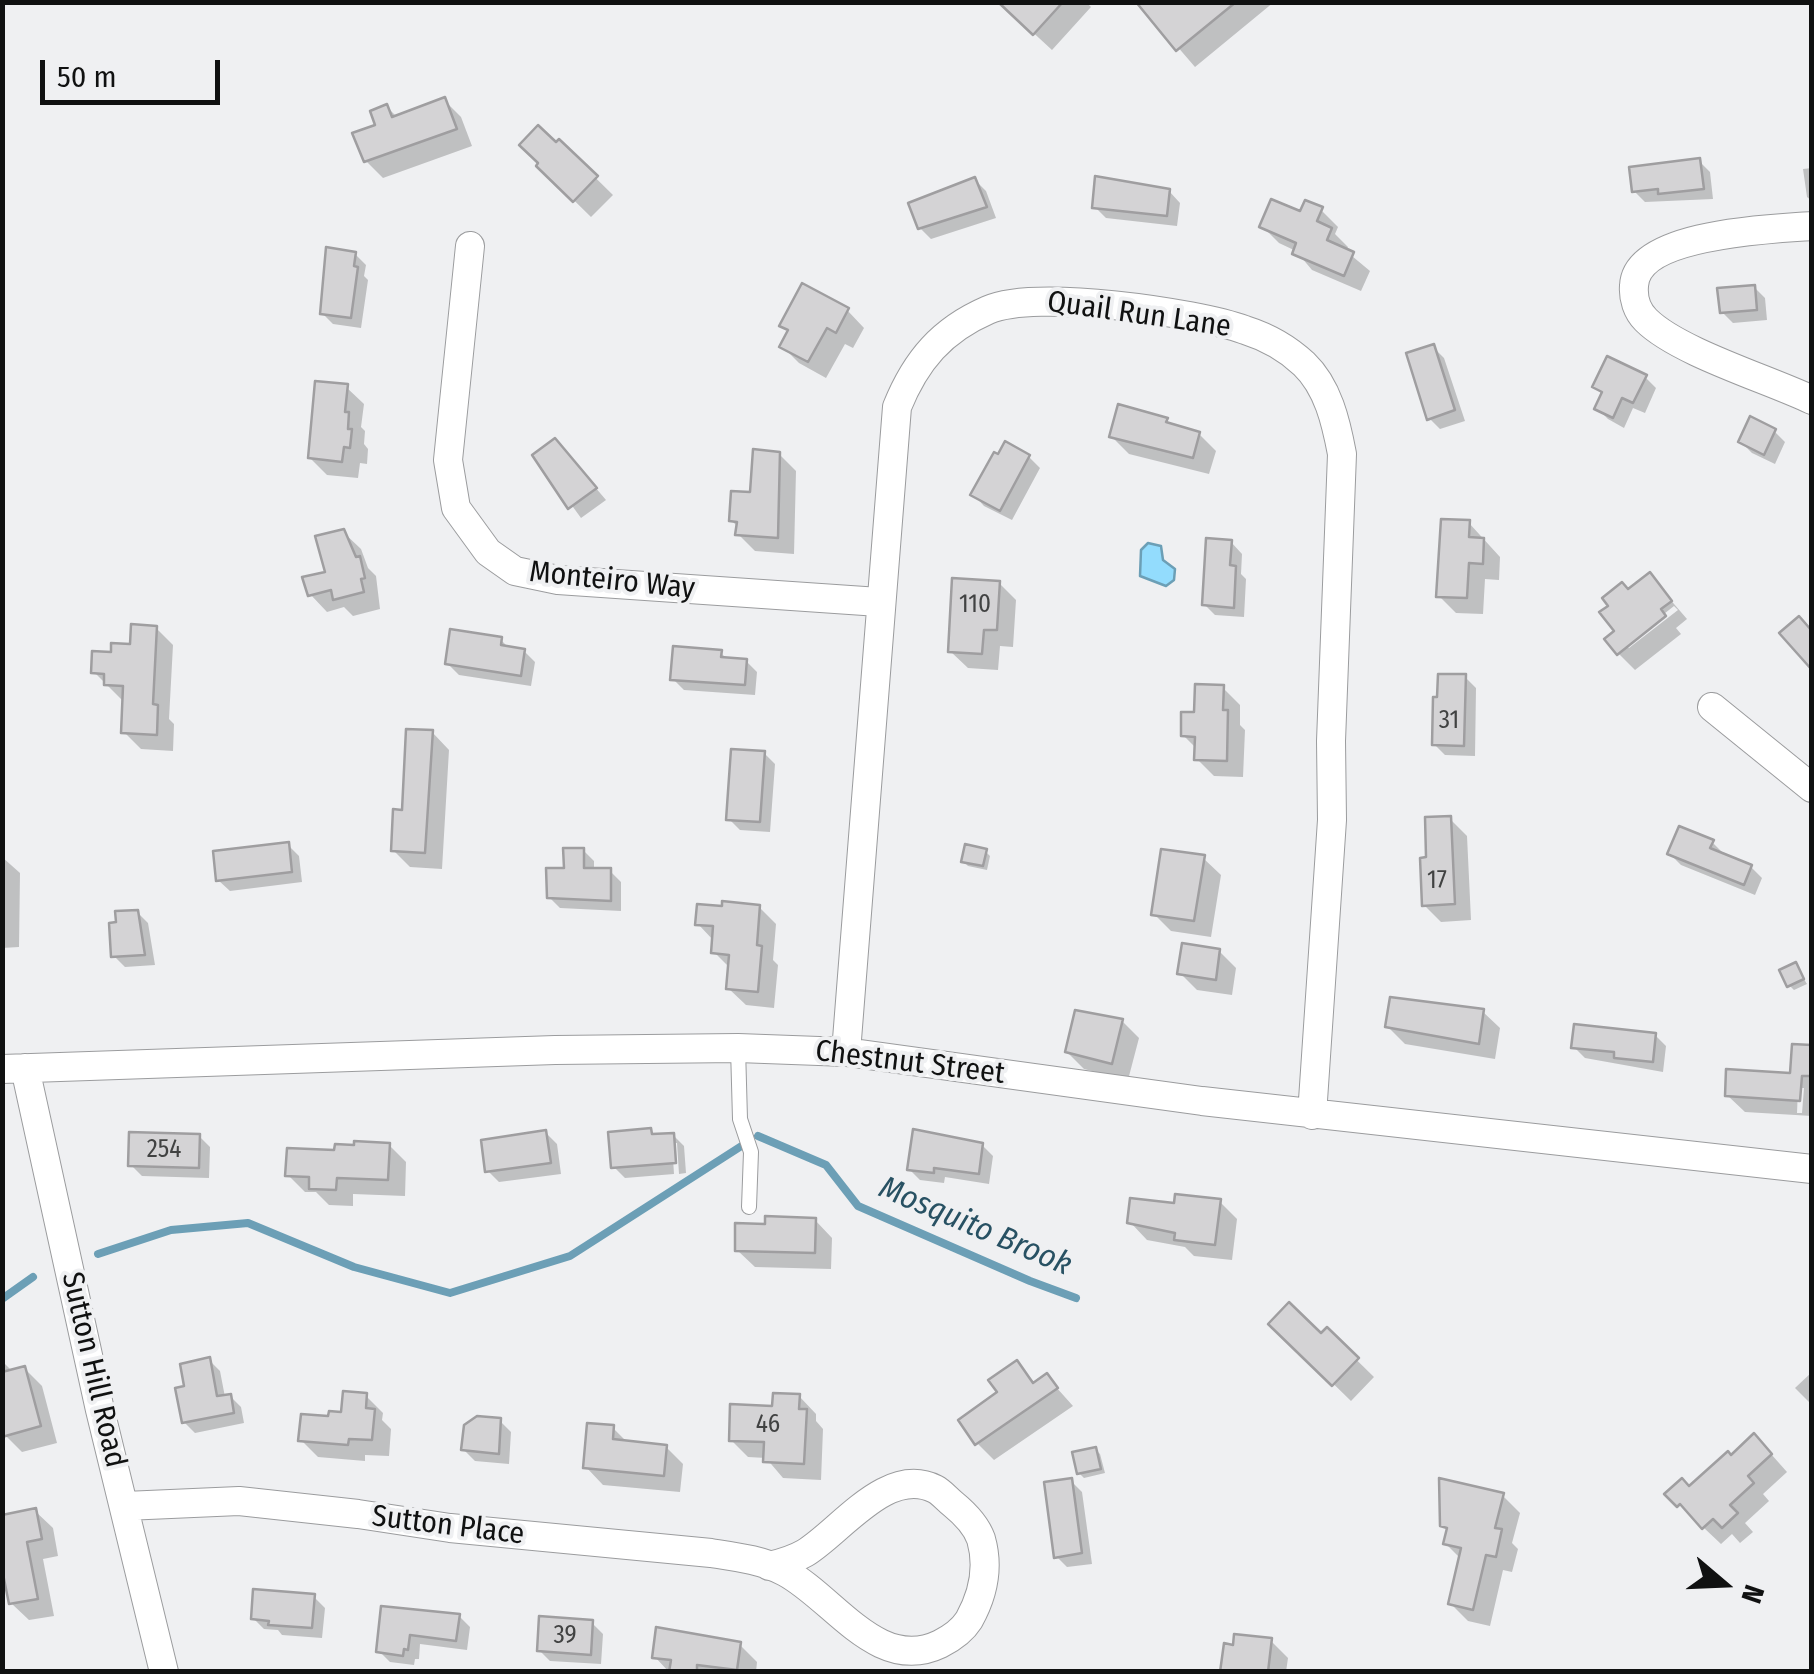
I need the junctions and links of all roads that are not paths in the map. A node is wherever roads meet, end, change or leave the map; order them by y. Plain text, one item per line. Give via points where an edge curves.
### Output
1 (1812, 226) edge
2 (470, 246) dead end
3 (1812, 400) edge
4 (880, 602) junction
5 (1712, 707) dead end
6 (1812, 788) edge
7 (738, 1048) junction
8 (846, 1052) junction
9 (14, 1069) edge
10 (1312, 1115) junction
11 (1812, 1169) edge
12 (749, 1207) dead end
13 (125, 1506) junction
14 (769, 1566) junction
15 (164, 1672) edge

1 - 3 street via 1706,238 1663,251 1634,278 1637,307 1657,328
2 - 4 street, Monteiro Way via 448,460 456,508 488,552 515,570 558,580
4 - 8 street, Quail Run Lane
4 - 10 street, Quail Run Lane via 897,407 920,359 962,323 992,308 1033,301 1098,304 1241,328 1307,366 1336,418 1342,454 1332,820
5 - 6 street
7 - 8 street, Chestnut Street
7 - 9 street, Chestnut Street
7 - 12 lane
8 - 10 street, Chestnut Street
9 - 13 street, Sutton Hill Road
10 - 11 street, Chestnut Street
13 - 14 street, Sutton Place via 240,1502 711,1553
13 - 15 street, Sutton Hill Road
14 - 14 street, Sutton Place via 810,1589 877,1643 926,1652 966,1626 984,1582 985,1553 960,1510 936,1490 915,1484 881,1495 806,1552

